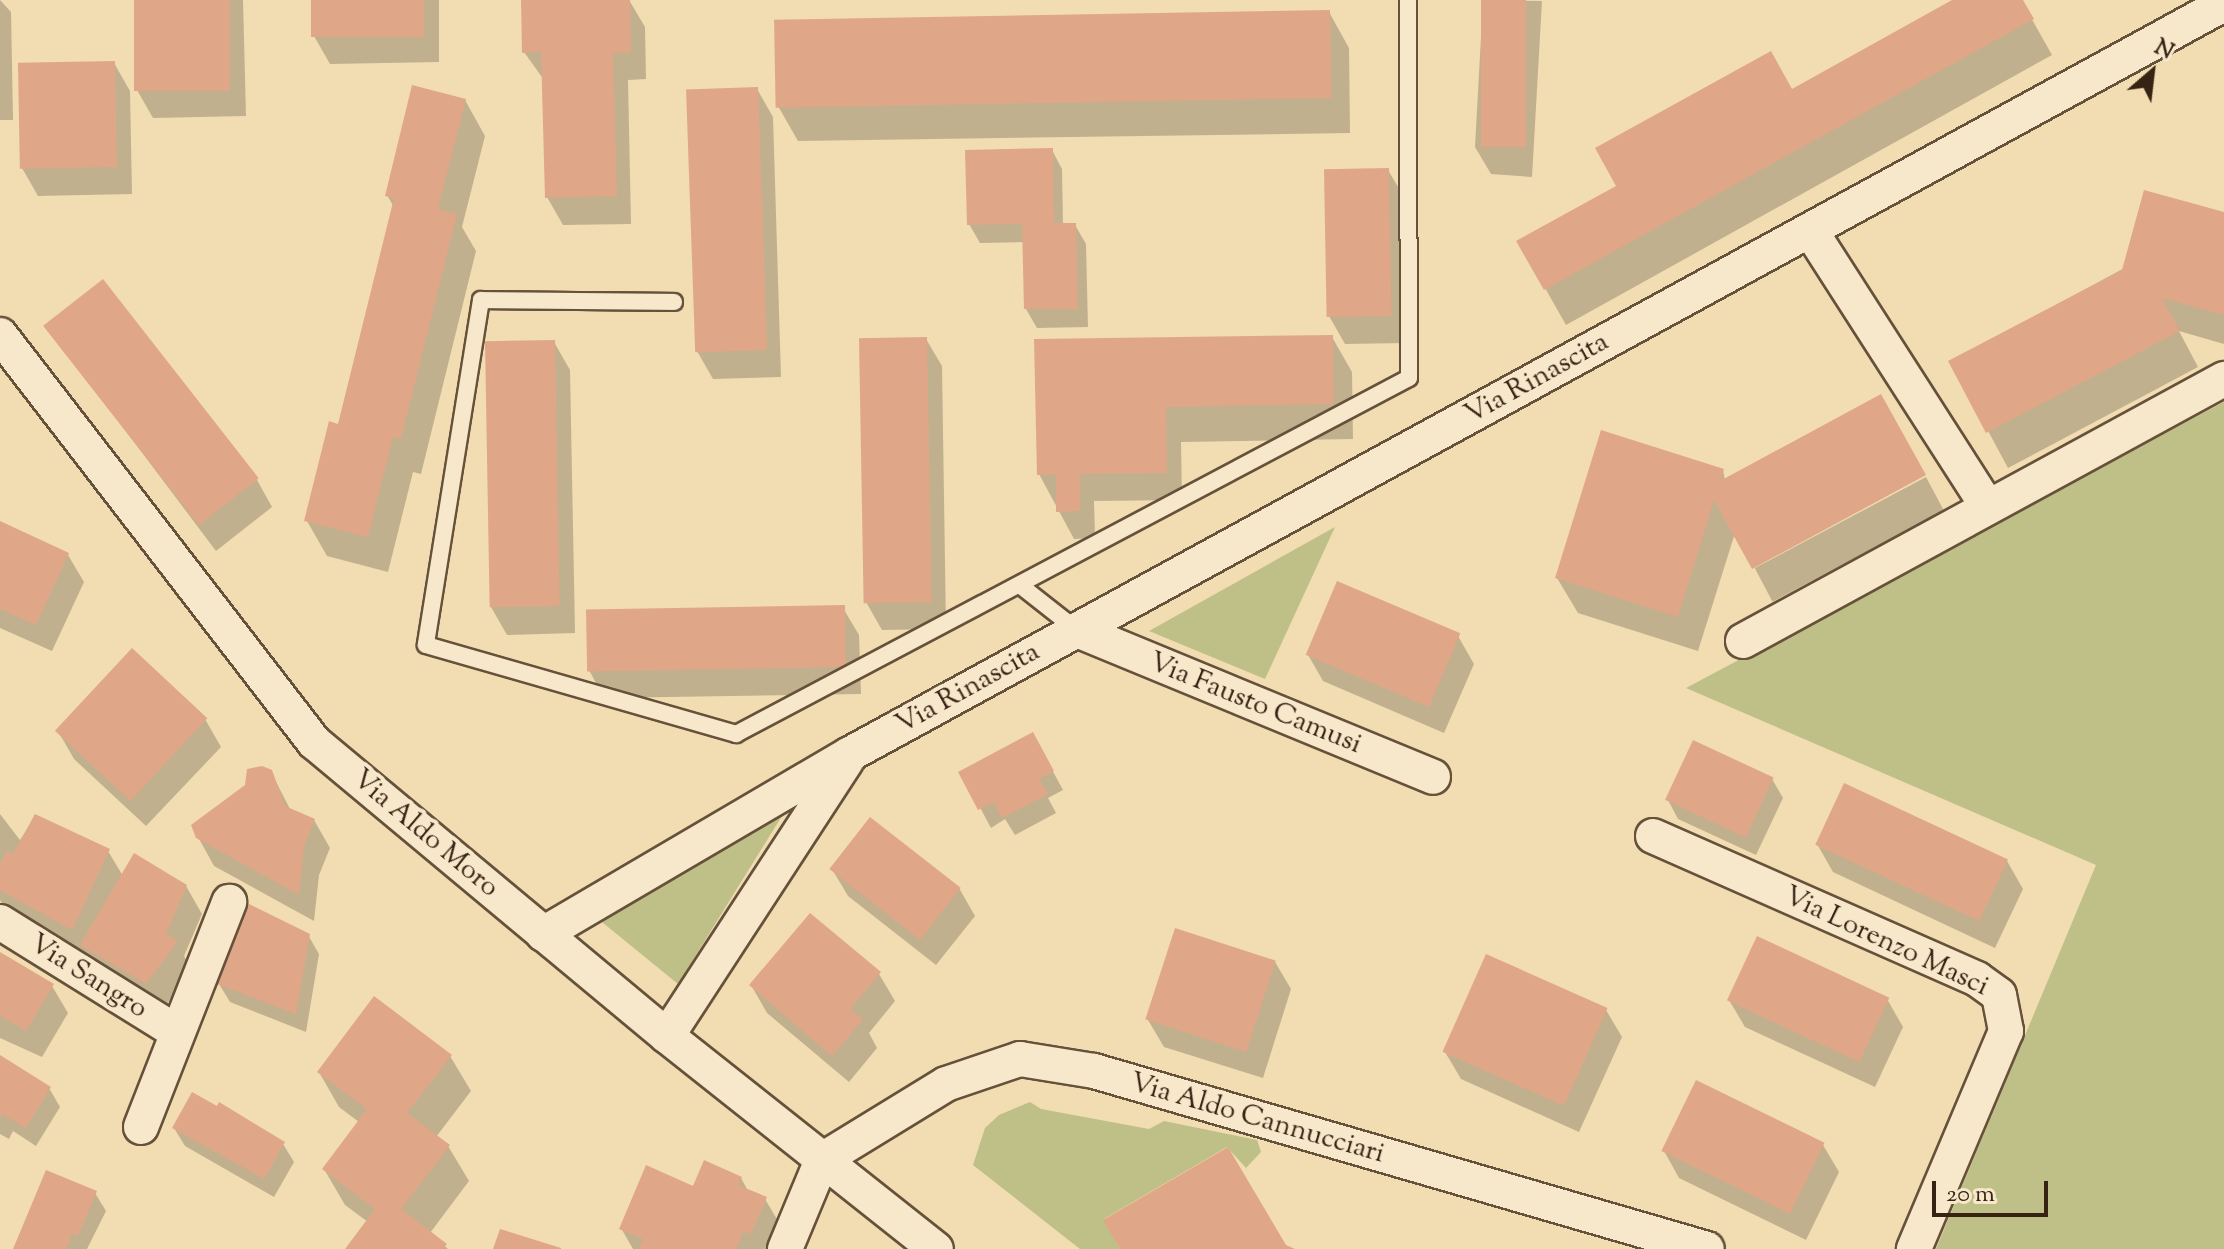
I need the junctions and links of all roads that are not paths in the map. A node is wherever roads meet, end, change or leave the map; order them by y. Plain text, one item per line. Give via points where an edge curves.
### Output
1 (1408, 0) edge
2 (2224, 4) edge
3 (1810, 230) junction
4 (674, 302) dead end
5 (0, 335) edge
6 (2224, 379) edge
7 (1986, 504) junction
8 (1021, 586) junction
9 (1077, 630) junction
10 (1743, 641) dead end
11 (850, 754) junction
12 (1433, 777) dead end
13 (1653, 836) dead end
14 (229, 902) dead end
15 (0, 922) edge
16 (543, 934) junction
17 (177, 1032) junction
18 (667, 1036) junction
19 (141, 1127) dead end
20 (822, 1160) junction
21 (785, 1249) edge
22 (936, 1249) edge
23 (1707, 1249) edge
24 (1914, 1249) edge

1 - 8 lane via 1409,378
2 - 3 street, Via Rinascita
3 - 7 street
3 - 9 street, Via Rinascita
4 - 8 lane via 481,300 426,645 736,734
5 - 16 street, Via Aldo Moro via 314,742
6 - 7 street
7 - 10 street
8 - 9 lane
9 - 11 street, Via Rinascita
9 - 12 street, Via Fausto Camusi
11 - 16 street, Via Rinascita
11 - 18 street, Via Rinascita
13 - 24 street, Via Lorenzo Masci via 1977,979 1999,995 2006,1031
14 - 17 street, Via Sangro
15 - 17 street, Via Sangro
16 - 18 street, Via Aldo Moro
17 - 19 street, Via Sangro
18 - 20 street, Via Aldo Moro
20 - 21 street
20 - 22 street, Via Aldo Moro
20 - 23 street, Via Aldo Cannucciari via 972,1072 1029,1060 1094,1071

